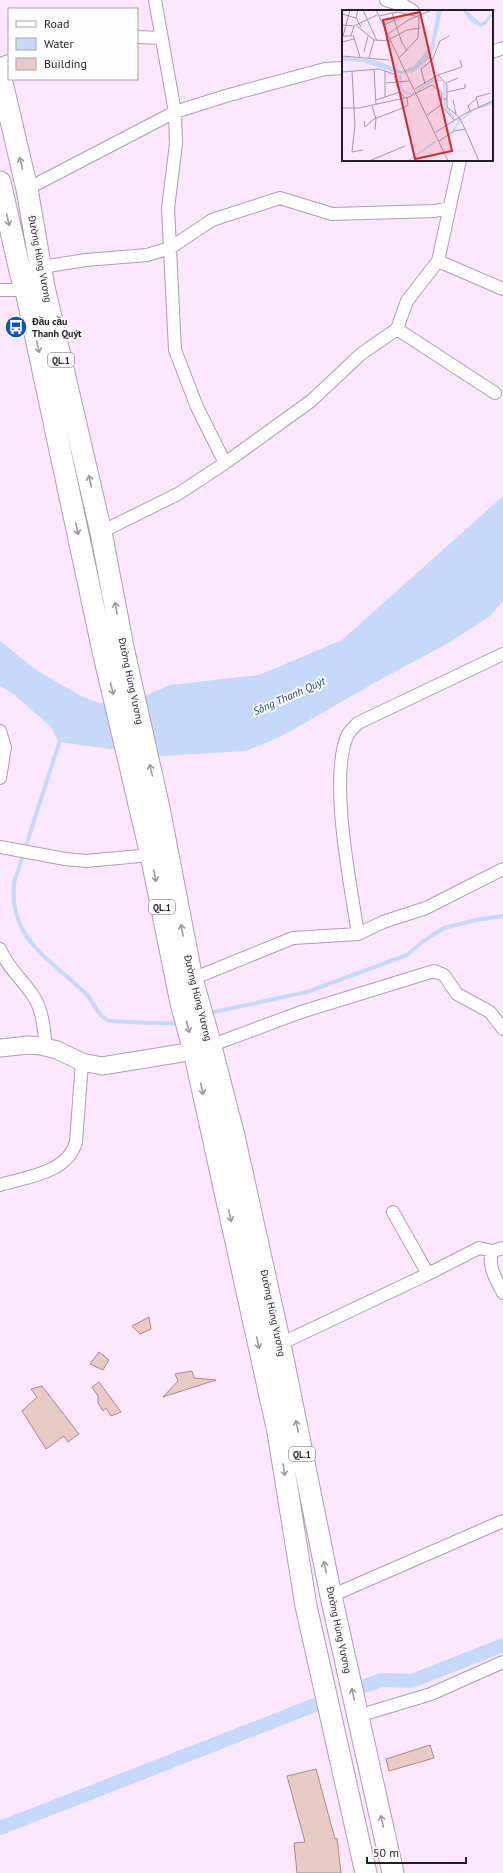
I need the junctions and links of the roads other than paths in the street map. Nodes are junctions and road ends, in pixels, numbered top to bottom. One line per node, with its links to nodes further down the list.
1 (155, 0): 5 (street)
2 (386, 0): 3 (street)
3 (408, 6)
4 (138, 37): 5 (street)
5 (162, 38): 10 (street)
6 (503, 48): 7 (street)
7 (493, 52)
8 (342, 68): 10 (street)
9 (0, 74): 13 (highway, Đường Hùng Vương / QL.1, one-way to 9)
10 (175, 112): 13 (street); 15 (street)
11 (460, 161): 14 (street)
12 (0, 182): 18 (highway, Đường Hùng Vương / QL.1, one-way to 18)
13 (27, 189): 17 (highway, Đường Hùng Vương / QL.1)
14 (449, 208): 15 (street); 16 (street)
15 (170, 248): 17 (street); 24 (street)
16 (438, 261): 20 (street); 22 (street)
17 (40, 267): 18 (street); 19 (highway, Đường Hùng Vương / QL.1)
18 (20, 271): 19 (highway, Đường Hùng Vương / QL.1)
19 (35, 289): 21 (street); 25 (highway, Đường Hùng Vương / QL.1, one-way to 19); 29 (highway, Đường Hùng Vương / QL.1, one-way to 29)
20 (503, 289)
21 (0, 290)
22 (396, 329): 23 (street); 24 (street)
23 (495, 392)
24 (225, 463): 25 (street)
25 (101, 532): 29 (highway, Đường Hùng Vương / QL.1, one-way to 25)
26 (503, 654): 33 (street)
27 (0, 731): 28 (street)
28 (0, 778)
29 (150, 810): 31 (highway, Đường Hùng Vương / QL.1); 36 (highway, Đường Hùng Vương / QL.1, one-way to 29)
30 (0, 847): 31 (street)
31 (151, 855): 36 (highway, Đường Hùng Vương / QL.1, one-way to 36)
32 (503, 869): 33 (street)
33 (358, 934): 36 (street)
34 (0, 949): 35 (street)
35 (5, 967): 40 (street)
36 (190, 993): 38 (highway, Đường Hùng Vương / QL.1)
37 (503, 1029): 38 (street)
38 (204, 1044): 41 (street); 47 (highway, Đường Hùng Vương / QL.1); 52 (highway, Đường Hùng Vương / QL.1, one-way to 52)
39 (0, 1048): 40 (street)
40 (46, 1048): 41 (street)
41 (82, 1062): 42 (street)
42 (0, 1184)
43 (393, 1212): 45 (street)
44 (498, 1250): 45 (street); 46 (street)
45 (428, 1274): 47 (street)
46 (503, 1293)
47 (280, 1344): 49 (highway, Đường Hùng Vương / QL.1, one-way to 47)
48 (503, 1521): 49 (street)
49 (331, 1596): 51 (highway, Đường Hùng Vương / QL.1, one-way to 49)
50 (503, 1662): 51 (street)
51 (358, 1716): 53 (highway, Đường Hùng Vương / QL.1, one-way to 51)
52 (366, 1873)
53 (393, 1873)

